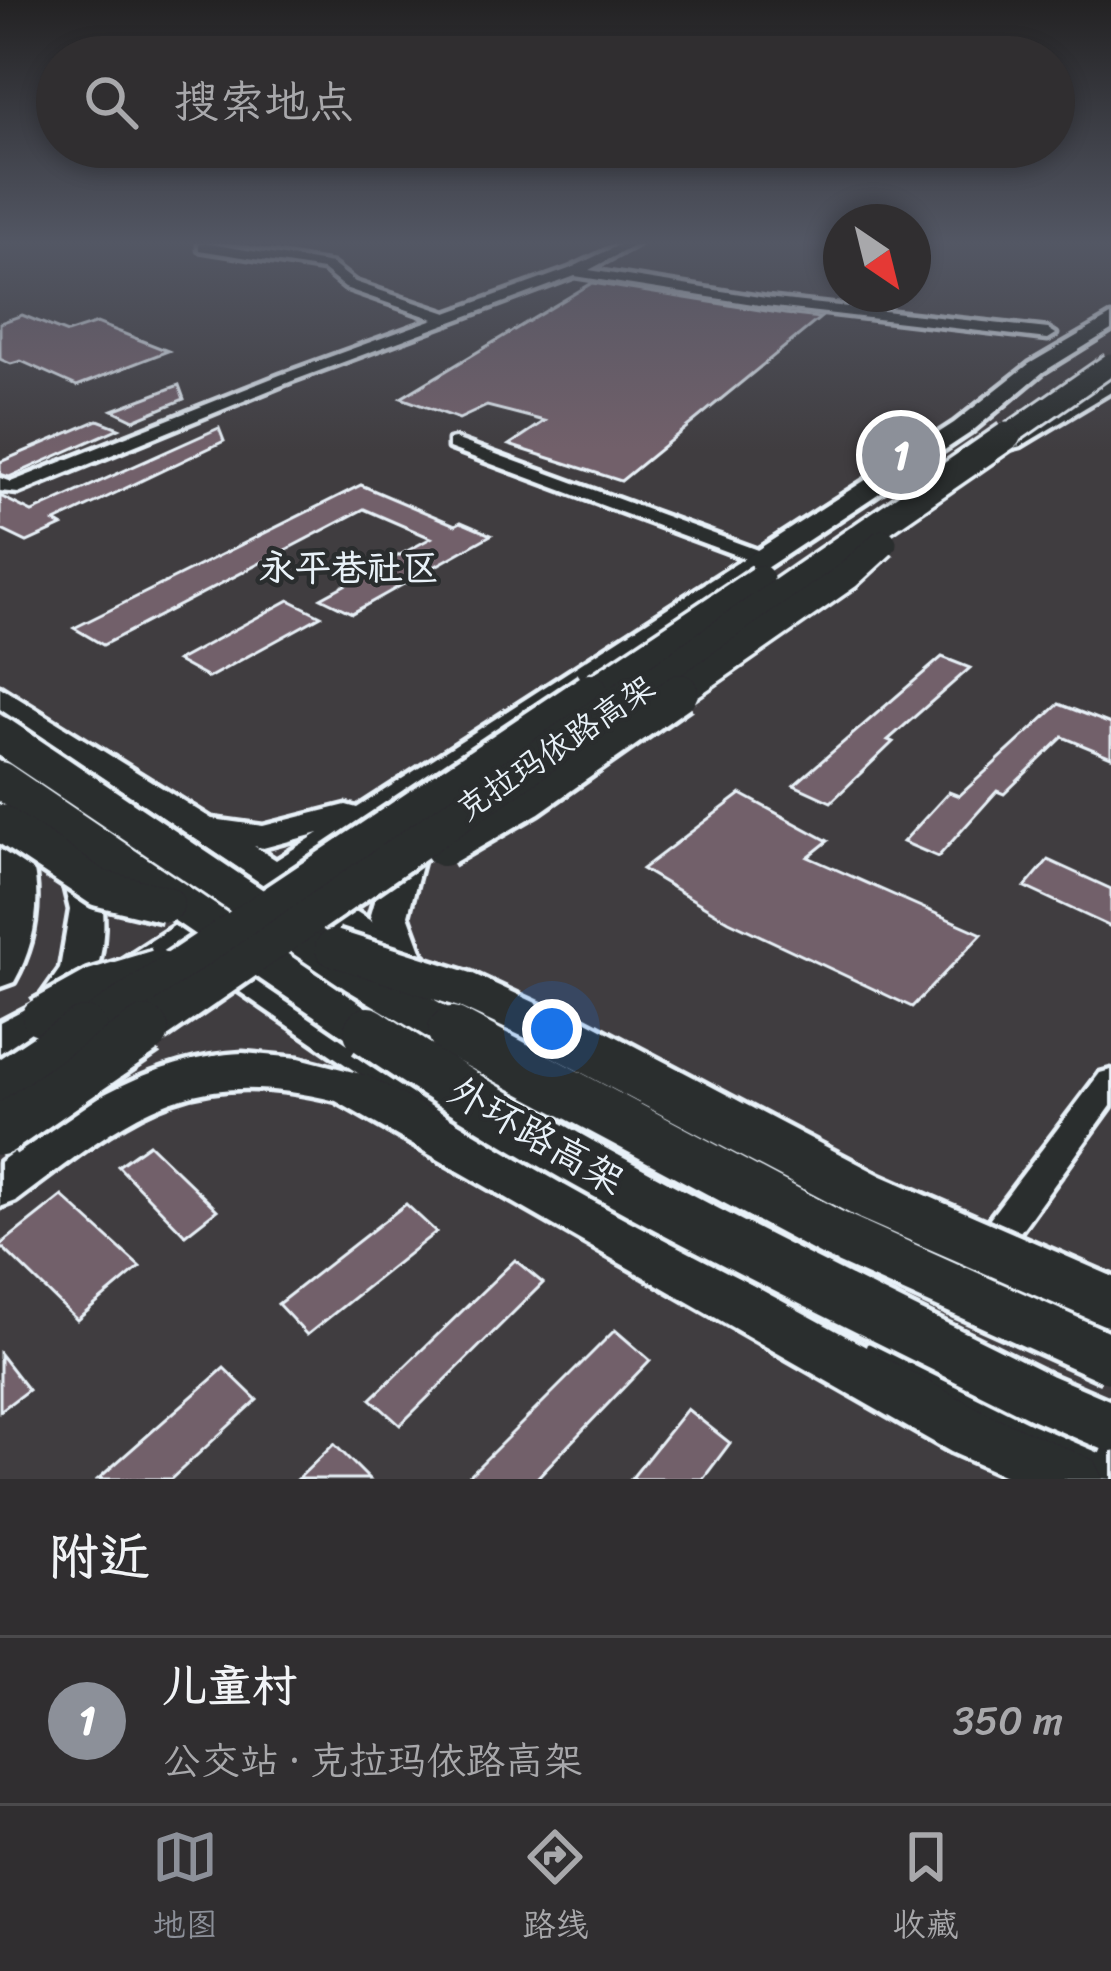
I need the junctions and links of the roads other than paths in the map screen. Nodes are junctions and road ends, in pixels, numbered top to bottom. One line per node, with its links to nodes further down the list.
1 (429, 312): 4 (street)
2 (472, 312): 4 (street)
3 (854, 312): 6 (street)
4 (452, 320): 11 (street)
5 (1106, 329): 7 (main road); 30 (highway, 克拉玛依路高架, bridge)
6 (1048, 334)
7 (1036, 368): 8 (main road); 12 (main road)
8 (1109, 378): 9 (highway, 克拉玛依路高架, bridge); 20 (main road)
9 (1018, 429): 18 (highway, bridge); 31 (highway, 克拉玛依路高架, bridge)
10 (455, 444): 12 (street)
11 (0, 484)
12 (764, 559): 16 (main road)
13 (0, 696): 19 (main road)
14 (0, 735): 36 (highway, 外环路高架, bridge)
15 (0, 780): 37 (highway, 外环路高架, bridge)
16 (386, 802): 19 (main road); 22 (main road)
17 (0, 807): 21 (main road)
18 (0, 823): 27 (highway)
19 (202, 829): 22 (main road)
20 (406, 854): 23 (main road); 25 (highway)
21 (75, 860): 24 (main road); 28 (main road)
22 (272, 875): 23 (main road); 24 (main road)
23 (324, 910): 25 (main road); 26 (main road)
24 (182, 934): 26 (main road); 28 (main road)
25 (405, 961): 33 (main road)
26 (236, 971): 31 (main road); 38 (main road)
27 (0, 972)
28 (8, 1049): 34 (highway, bridge)
29 (1111, 1082): 33 (street)
30 (0, 1087)
31 (0, 1129)
32 (0, 1187): 39 (highway)
33 (968, 1275): 35 (main road)
34 (1111, 1302)
35 (1111, 1332)
36 (1111, 1359)
37 (1111, 1427)
38 (1111, 1461)
39 (1075, 1479)

